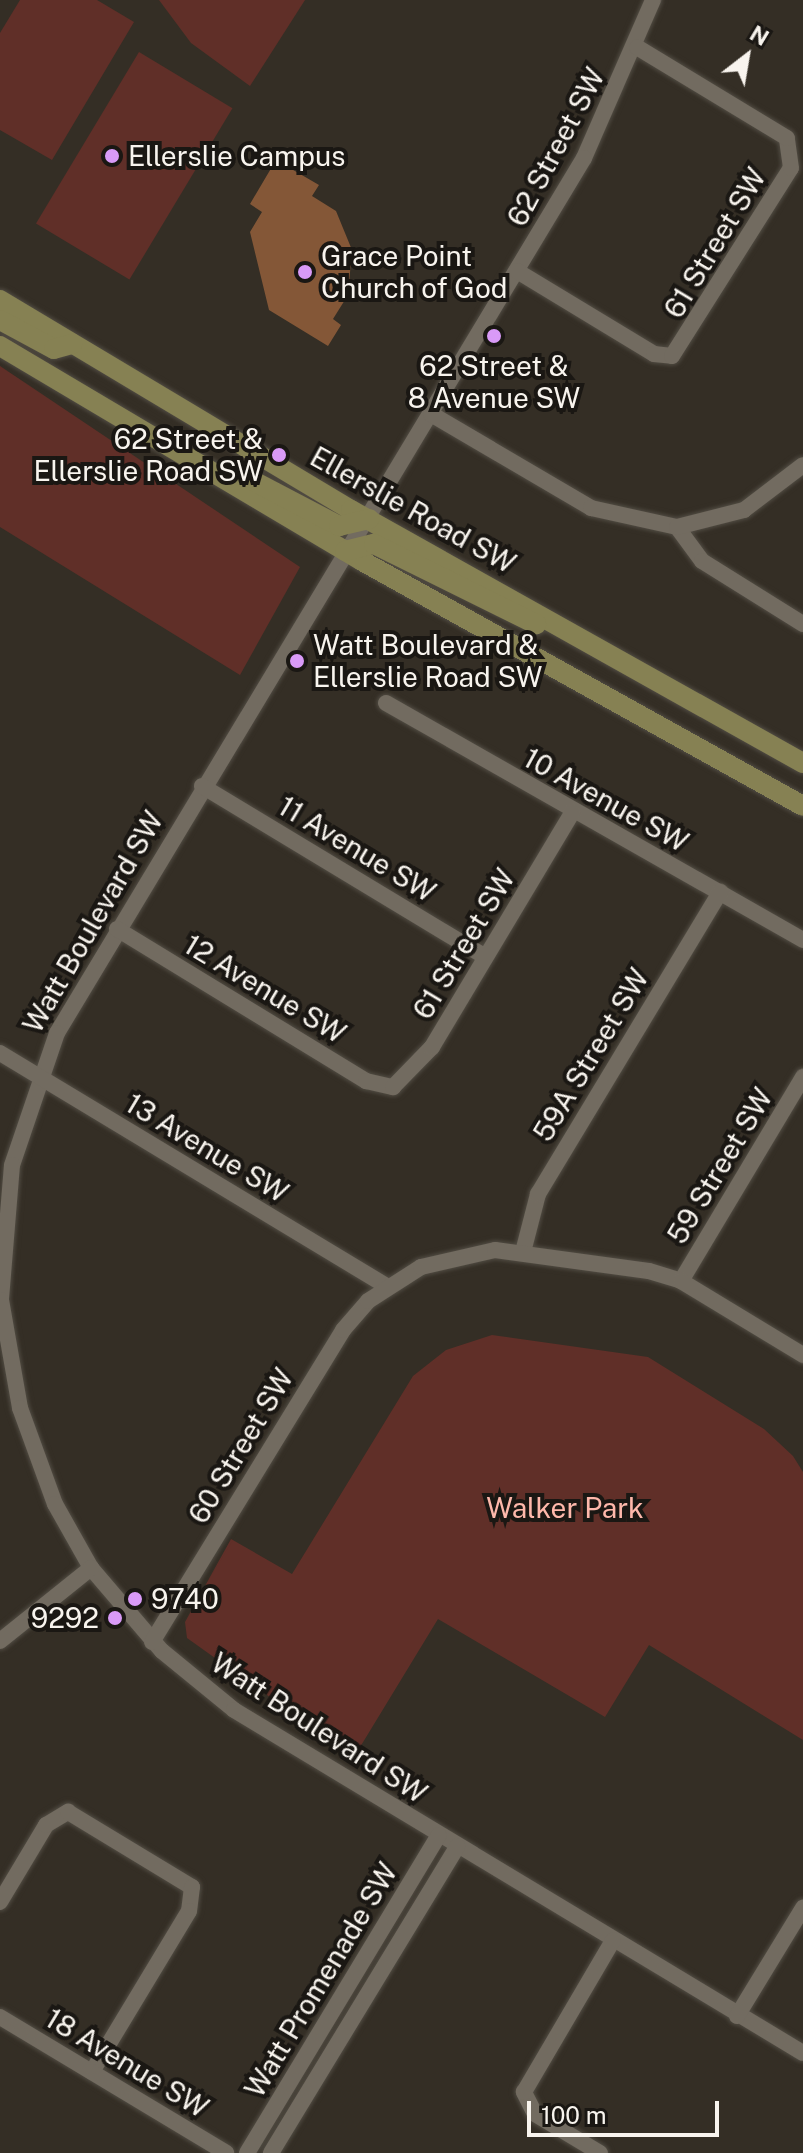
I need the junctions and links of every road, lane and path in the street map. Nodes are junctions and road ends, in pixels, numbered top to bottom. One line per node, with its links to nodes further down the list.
1 (653, 0): 2 (street, 62 Street SW)
2 (637, 47): 3 (street, 62 Street SW); 3 (street, 61 Street SW)
3 (517, 271): 9 (street, 62 Street SW)
4 (0, 300): 6 (main road, Ellerslie Road SW)
5 (0, 320): 6 (main road)
6 (72, 344): 8 (main road); 12 (main road, Ellerslie Road SW)
7 (0, 346): 8 (main road)
8 (53, 376): 10 (main road)
9 (431, 414): 12 (street, 62 Street SW); 13 (street)
10 (167, 445): 12 (main road); 14 (main road)
11 (803, 465): 13 (street)
12 (369, 519): 14 (street, Watt Boulevard SW); 16 (main road, Ellerslie Road SW)
13 (677, 527): 15 (street)
14 (345, 551): 16 (main road); 19 (street, Watt Boulevard SW); 20 (main road)
15 (803, 624)
16 (622, 658): 18 (main road, Ellerslie Road SW)
17 (386, 703): 21 (street, 10 Avenue SW)
18 (803, 763)
19 (202, 786): 23 (street, Watt Boulevard SW); 25 (street, 11 Avenue SW)
20 (803, 806)
21 (572, 813): 22 (street, 10 Avenue SW); 25 (street, 61 Street SW)
22 (720, 892): 24 (street, 10 Avenue SW); 30 (street, 59A Street SW)
23 (117, 929): 27 (street, Watt Boulevard SW); 29 (street, 12 Avenue SW)
24 (803, 940)
25 (485, 957): 29 (street, 61 Street SW)
26 (0, 1053): 27 (street, 13 Avenue SW)
27 (38, 1076): 32 (street, 13 Avenue SW); 33 (street, Watt Boulevard SW)
28 (803, 1077): 31 (street, 59 Street SW)
29 (388, 1088)
30 (523, 1252): 31 (street); 32 (street)
31 (681, 1281): 34 (street)
32 (387, 1286): 37 (street, 60 Street SW)
33 (1, 1300): 35 (street, Watt Boulevard SW)
34 (803, 1355)
35 (91, 1568): 36 (street); 37 (street, Watt Boulevard SW)
36 (0, 1641)
37 (152, 1642): 38 (street, Watt Boulevard SW)
38 (439, 1835): 39 (street, Watt Boulevard SW); 48 (street, Watt Promenade SW)
39 (458, 1846): 42 (street, Watt Boulevard SW); 49 (street, Watt Promenade SW)
40 (0, 1902): 46 (street)
41 (803, 1908): 43 (street)
42 (613, 1940): 43 (street, Watt Boulevard SW); 50 (street)
43 (737, 2016): 45 (street, Watt Boulevard SW)
44 (0, 2017): 46 (street, 18 Avenue SW)
45 (803, 2053)
46 (92, 2072): 47 (street, 18 Avenue SW)
47 (226, 2153)
48 (247, 2153)
49 (271, 2153)
50 (600, 2153)

